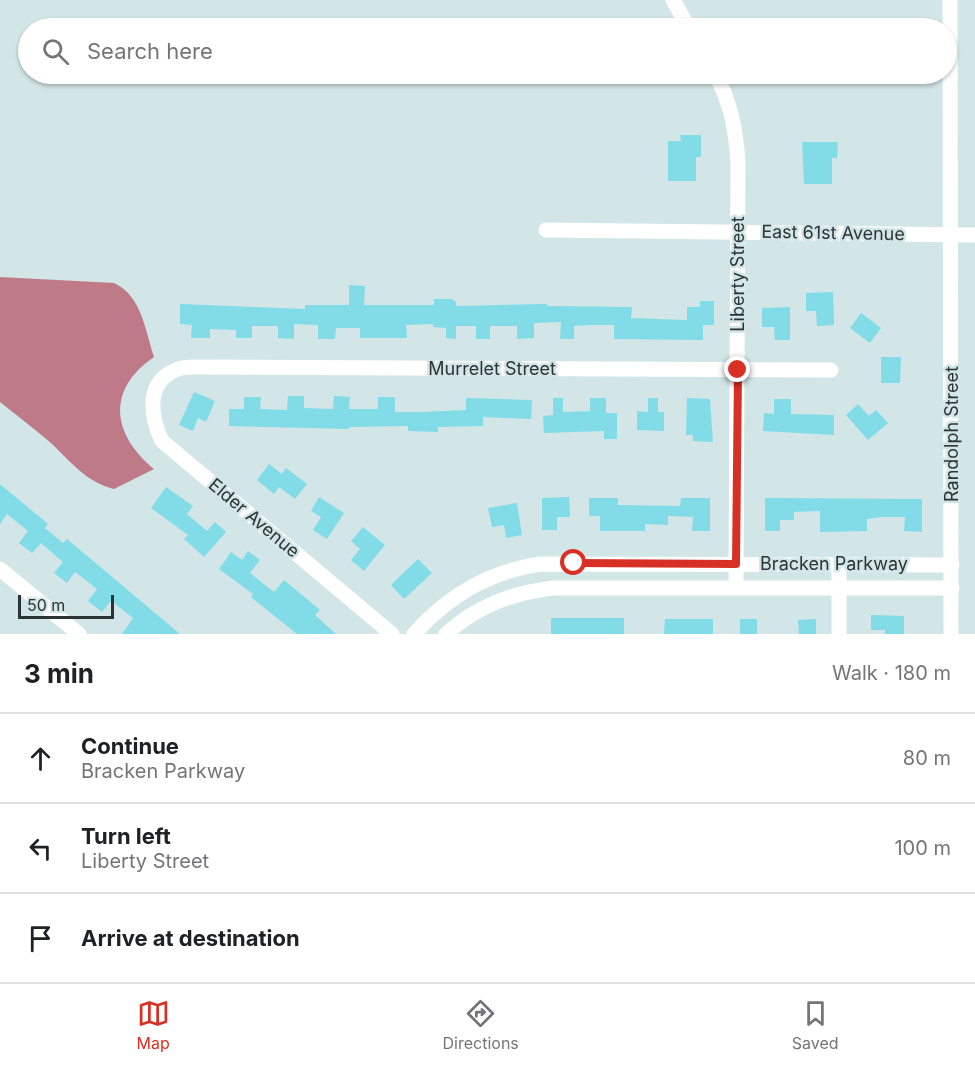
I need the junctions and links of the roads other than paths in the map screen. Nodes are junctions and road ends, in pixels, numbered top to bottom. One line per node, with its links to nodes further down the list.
1 (673, 0): 3 (street)
2 (950, 0): 4 (street, Randolph Street)
3 (683, 18)
4 (950, 18)
5 (719, 84): 8 (street, Liberty Street)
6 (951, 84): 9 (street, Randolph Street)
7 (546, 230): 8 (street, East 61st Avenue)
8 (738, 232): 9 (street, East 61st Avenue); 11 (street, Liberty Street)
9 (952, 235): 10 (street, East 61st Avenue); 16 (street, Randolph Street)
10 (975, 235)
11 (738, 370): 12 (street, Murrelet Street); 13 (street, Murrelet Street); 14 (street, Liberty Street)
12 (831, 370)
13 (158, 383): 22 (street, Elder Avenue)
14 (736, 564): 15 (street, Bracken Parkway); 18 (street, Liberty Street); 23 (street, Bracken Parkway)
15 (839, 564): 16 (street, Bracken Parkway); 19 (street)
16 (952, 565): 20 (street, Randolph Street)
17 (0, 570): 21 (street)
18 (736, 587): 19 (street, Bracken Parkway); 24 (street, Bracken Parkway)
19 (839, 587): 20 (street, Bracken Parkway); 25 (street)
20 (952, 588): 26 (street, Randolph Street)
21 (79, 634)
22 (392, 634)
23 (414, 634)
24 (446, 634)
25 (838, 634)
26 (951, 634)

